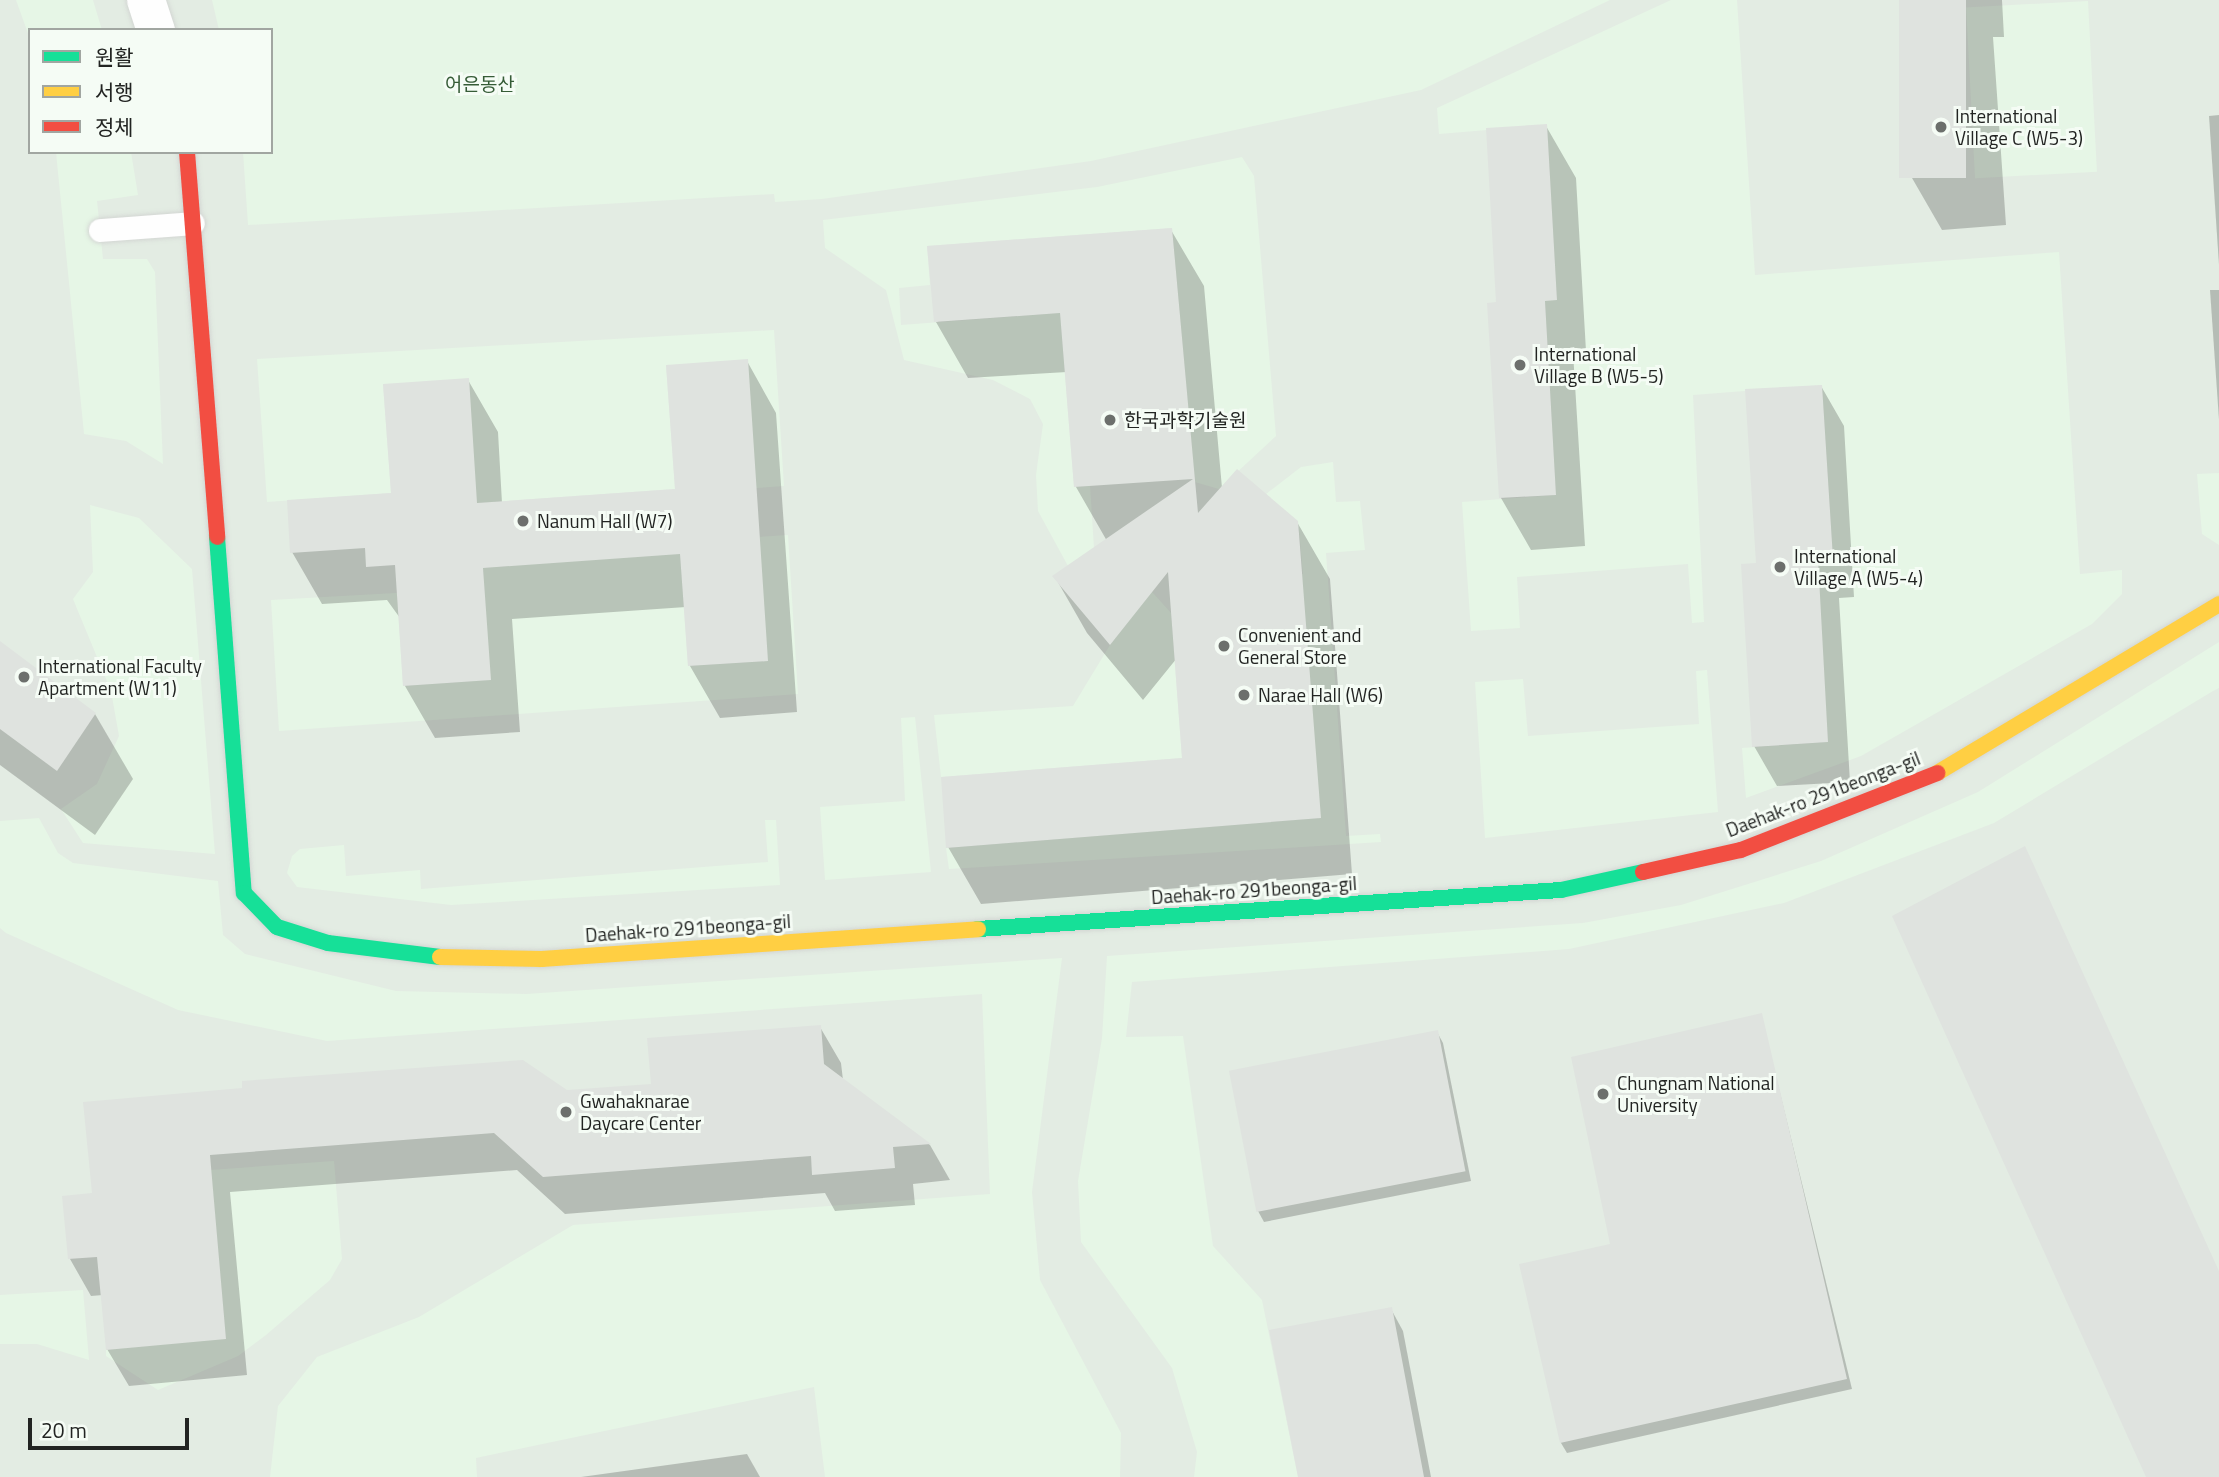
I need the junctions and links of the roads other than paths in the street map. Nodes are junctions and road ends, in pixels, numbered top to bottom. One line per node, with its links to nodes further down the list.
1 (145, 0): 2 (street)
2 (155, 28)
3 (187, 154): 4 (street)
4 (194, 223): 5 (lane); 6 (street, Daehak-ro 291beonga-gil)
5 (100, 230)
6 (2219, 604)

